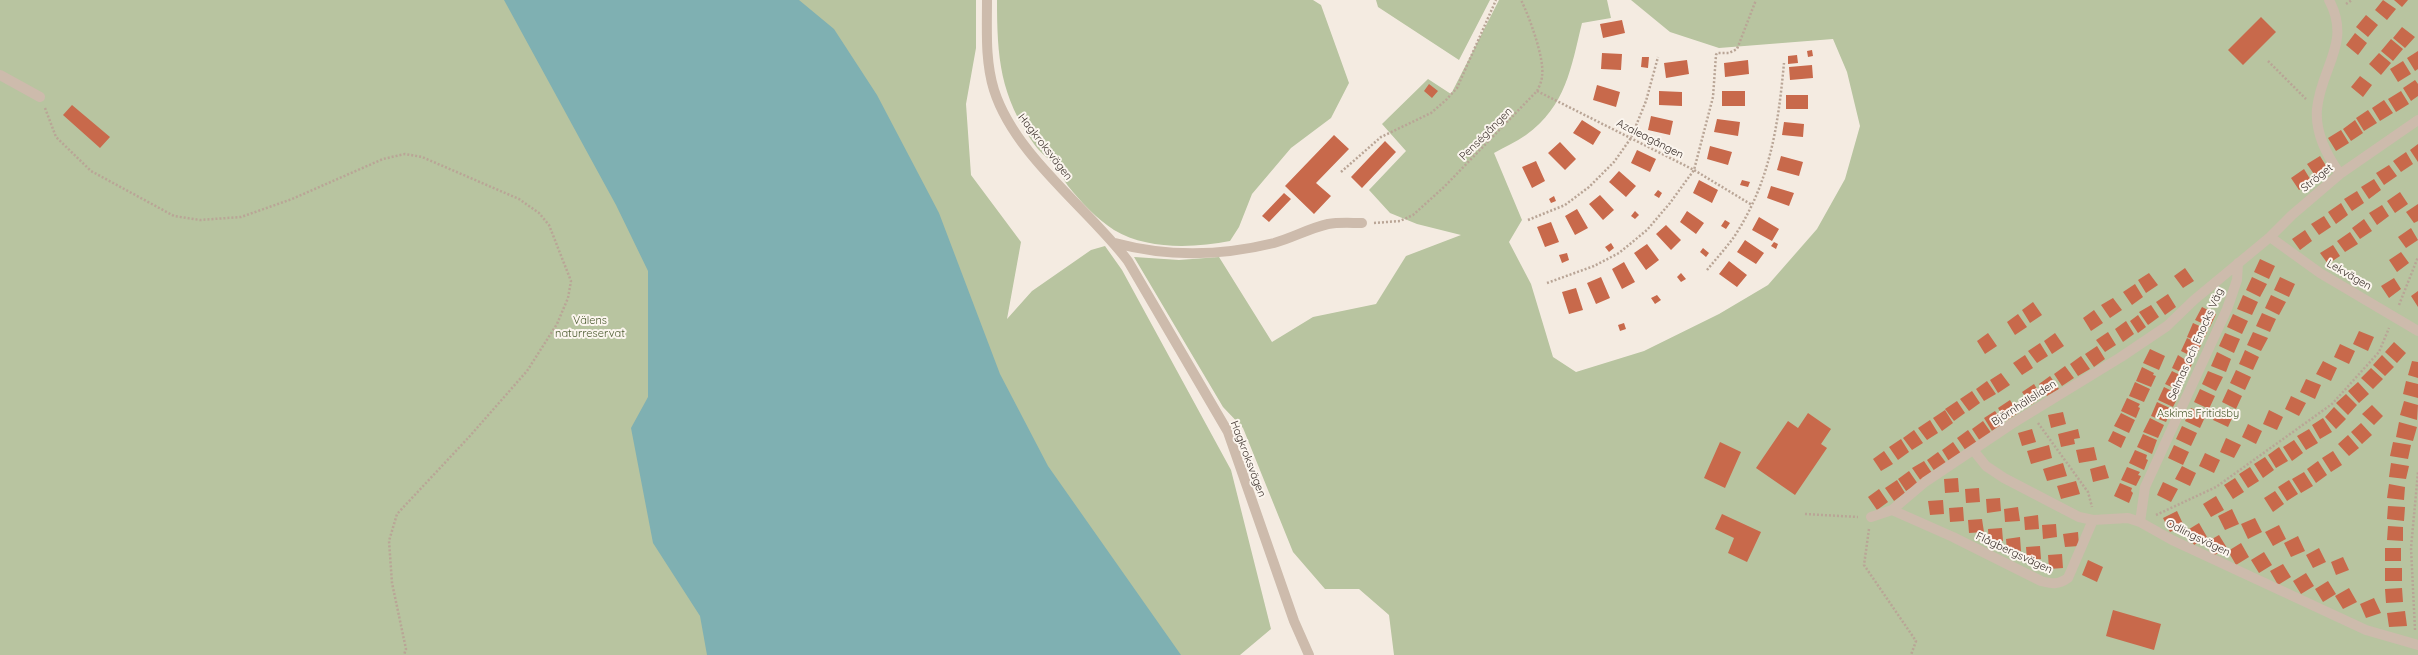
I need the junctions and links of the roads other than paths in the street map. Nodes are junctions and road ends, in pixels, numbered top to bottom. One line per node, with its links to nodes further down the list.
1 (987, 0): 9 (street, Hagkroksvägen)
2 (2329, 0): 6 (street)
3 (0, 75): 4 (street)
4 (40, 96)
5 (2418, 120): 6 (street, Ströget)
6 (2340, 174): 8 (street, Ströget)
7 (1362, 223): 9 (street, Hagkroksvägen)
8 (2270, 237): 10 (street, Ströget); 11 (street, Lekvägen)
9 (1115, 243): 18 (street, Hagkroksvägen)
10 (2238, 263): 12 (street, Björnhällsliden); 16 (street, Selmas och Enocks Väg)
11 (2418, 331)
12 (1974, 452): 13 (street, Björnhällsliden); 15 (street, Odlingsvägen)
13 (1892, 510): 14 (street, Björnhällsliden); 15 (street, Flågbergsvägen)
14 (1871, 517)
15 (2093, 520): 16 (street, Odlingsvägen)
16 (2140, 522): 17 (street, Odlingsvägen)
17 (2417, 645)
18 (1309, 655)

